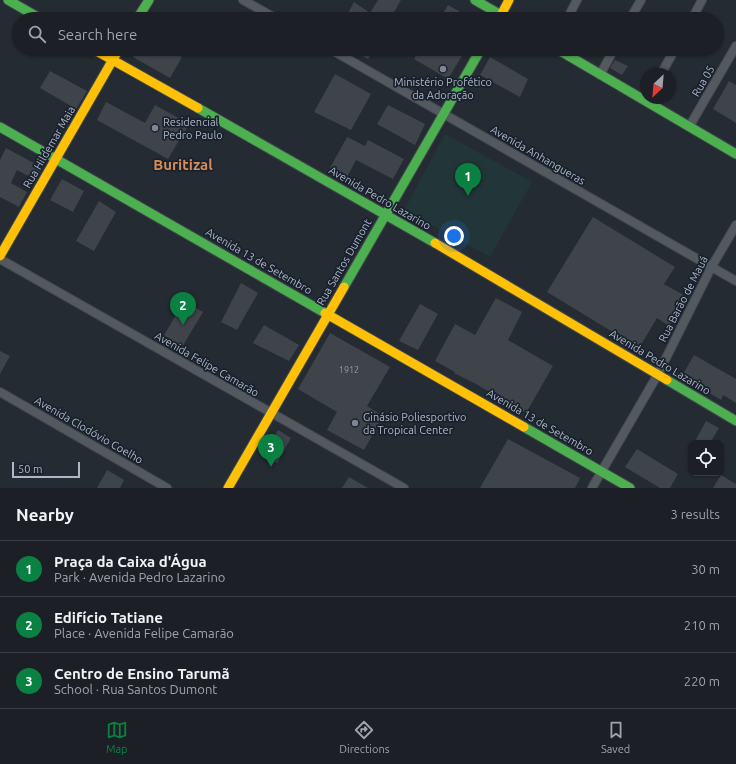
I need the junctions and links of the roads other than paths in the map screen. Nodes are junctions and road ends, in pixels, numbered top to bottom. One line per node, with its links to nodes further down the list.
1 (8, 0): 9 (main road)
2 (149, 0): 10 (main road)
3 (243, 0): 11 (street)
4 (475, 0): 12 (main road)
5 (509, 0): 13 (main road)
6 (578, 0): 14 (street)
7 (641, 0): 15 (street)
8 (702, 0): 16 (street)
9 (29, 12)
10 (141, 12)
11 (264, 12)
12 (494, 12)
13 (505, 12)
14 (571, 12)
15 (634, 12)
16 (696, 12)
17 (736, 46): 32 (street, Rua 05)
18 (105, 56): 25 (main road, Avenida Pedro Lazarino)
19 (115, 56): 25 (main road, Rua Hildemar Maia)
20 (342, 56): 30 (street, Avenida Anhangueras)
21 (477, 56): 30 (main road, Rua Santos Dumont)
22 (569, 56): 27 (main road)
23 (610, 56): 27 (street)
24 (671, 56): 26 (street)
25 (112, 60): 34 (main road, Rua Hildemar Maia); 35 (main road, Avenida Pedro Lazarino)
26 (664, 68)
27 (600, 74): 28 (main road)
28 (640, 97)
29 (652, 104): 32 (main road)
30 (444, 114): 35 (main road, Rua Santos Dumont); 38 (street, Avenida Anhangueras)
31 (0, 127): 34 (main road, Avenida 13 de Setembro)
32 (689, 127): 33 (main road)
33 (736, 154)
34 (57, 159): 37 (main road, Rua Hildemar Maia); 40 (main road, Avenida 13 de Setembro)
35 (385, 214): 40 (main road, Rua Santos Dumont); 41 (main road, Avenida Pedro Lazarino)
36 (736, 225): 38 (street, Rua Barão de Mauá)
37 (0, 258): 43 (street, Avenida Felipe Camarão)
38 (712, 266): 39 (street, Avenida Anhangueras); 41 (street, Rua Barão de Mauá)
39 (736, 281)
40 (328, 315): 43 (main road, Rua Santos Dumont); 45 (main road, Avenida 13 de Setembro)
41 (658, 374): 44 (main road, Avenida Pedro Lazarino); 45 (street, Rua Barão de Mauá)
42 (0, 392): 46 (street, Avenida Clodóvio Coelho)
43 (271, 413): 47 (main road, Rua Santos Dumont); 48 (street, Avenida Felipe Camarão)
44 (736, 420)
45 (602, 471): 49 (street, Rua Barão de Mauá); 50 (main road, Avenida 13 de Setembro)
46 (167, 488)
47 (228, 488)
48 (404, 488)
49 (592, 488)
50 (630, 488)

